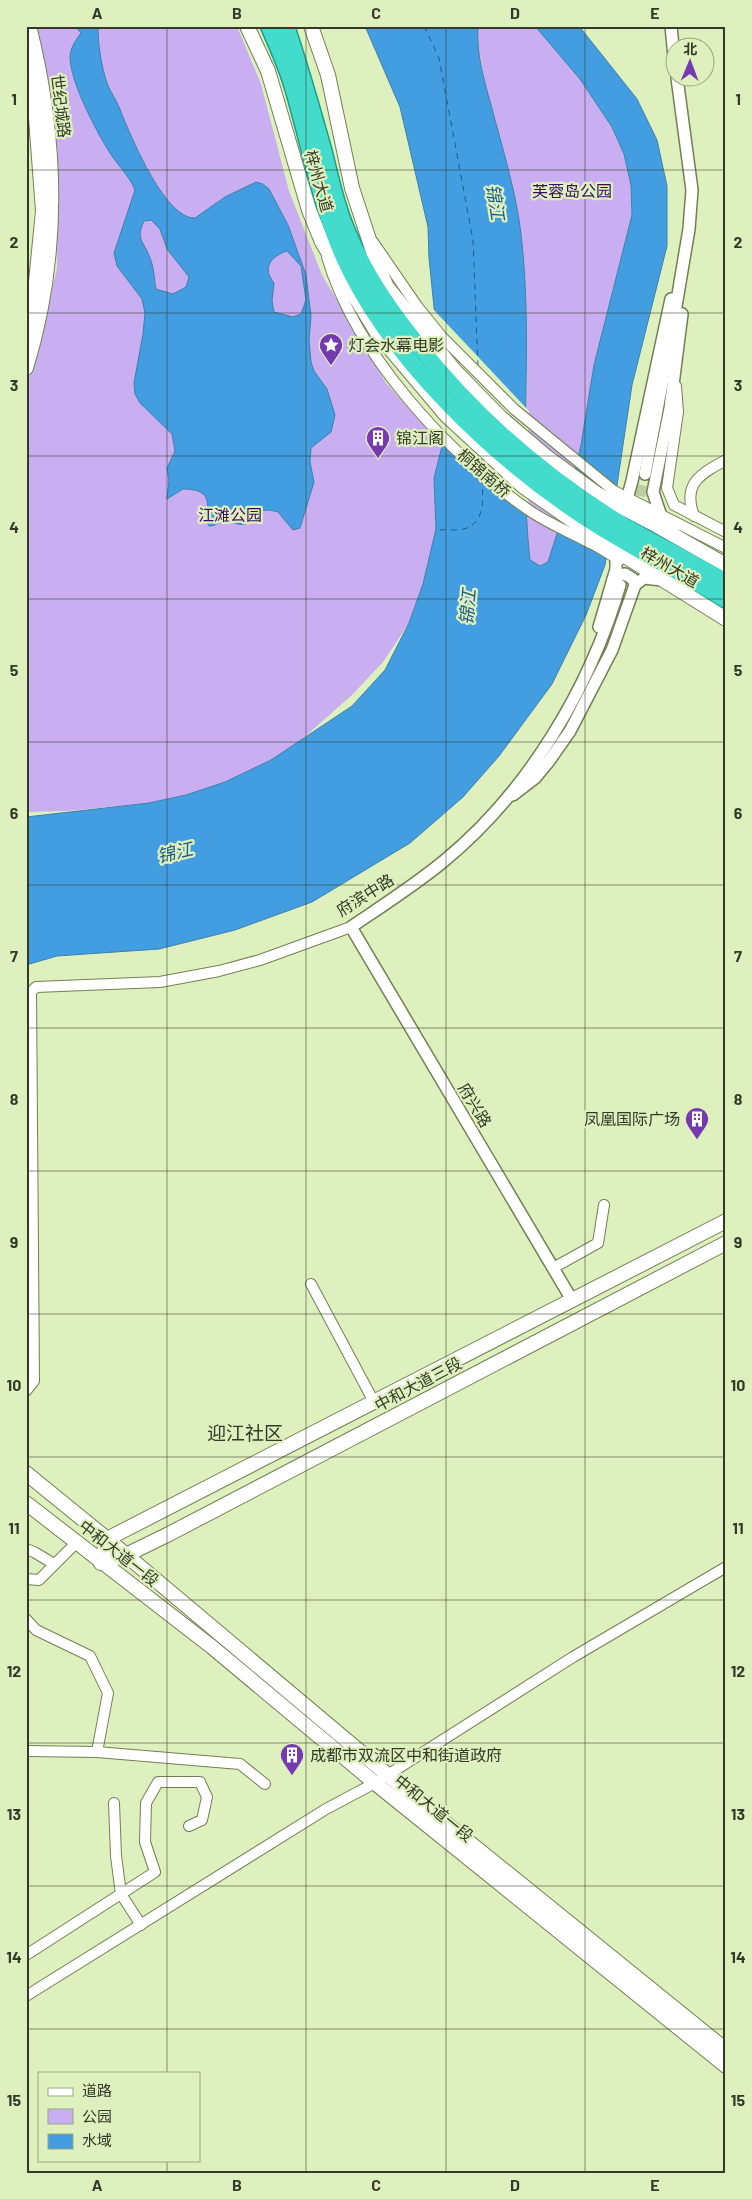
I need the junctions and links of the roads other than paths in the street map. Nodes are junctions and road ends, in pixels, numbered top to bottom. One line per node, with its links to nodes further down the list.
1 (29, 26): 13 (main road, 世纪城路)
2 (247, 26): 11 (main road)
3 (269, 26): 11 (highway, 梓州大道)
4 (286, 26): 9 (highway, 梓州大道)
5 (312, 26): 8 (main road)
6 (26, 63): 12 (main road, 世纪城路)
7 (678, 88): 10 (street)
8 (352, 188): 9 (main road); 11 (main road)
9 (363, 267): 11 (highway, 梓州大道)
10 (680, 282): 14 (street); 16 (street)
11 (392, 323): 19 (highway); 19 (main road, 桐锦南桥); 19 (street)
12 (26, 327)
13 (26, 368)
14 (676, 368): 16 (street); 18 (street)
15 (726, 460): 18 (street)
16 (645, 475): 17 (street); 19 (street, 府滨中路)
17 (661, 516): 19 (street); 21 (street); 22 (street)
18 (694, 516): 20 (street)
19 (616, 531): 21 (main road); 24 (main road); 25 (street, 府滨中路); 26 (highway, 梓州大道); 28 (highway, 梓州大道)
20 (726, 532)
21 (677, 537): 23 (main road)
22 (726, 548)
23 (726, 565)
24 (658, 579): 27 (street); 29 (main road)
25 (617, 582): 27 (street); 30 (street, 府滨中路)
26 (726, 582)
27 (634, 584): 30 (street)
28 (726, 600)
29 (726, 618)
30 (500, 805): 31 (street, 府滨中路)
31 (351, 927): 32 (street, 府滨中路); 36 (street, 府兴路)
32 (29, 1051): 39 (street, 府滨中路)
33 (604, 1205): 36 (street)
34 (726, 1221): 38 (main road)
35 (726, 1243): 46 (main road, 中和大道三段)
36 (553, 1268): 38 (street, 府兴路)
37 (311, 1284): 40 (street)
38 (572, 1300): 40 (main road)
39 (26, 1391)
40 (374, 1402): 43 (main road)
41 (26, 1473): 43 (main road, 中和大道一段)
42 (26, 1503): 44 (main road, 中和大道一段)
43 (107, 1539): 46 (main road, 中和大道一段); 47 (main road)
44 (76, 1543): 47 (main road, 中和大道一段); 48 (street)
45 (26, 1549): 48 (street)
46 (126, 1555): 47 (main road, 中和大道三段); 54 (main road, 中和大道一段)
47 (102, 1563): 55 (main road, 中和大道一段)
48 (54, 1564): 50 (street)
49 (726, 1567): 54 (street)
50 (26, 1580)
51 (26, 1618): 53 (street)
52 (26, 1751): 53 (street)
53 (97, 1752): 56 (street)
54 (388, 1774): 55 (street); 63 (main road, 中和大道一段)
55 (375, 1783): 60 (street); 64 (main road, 中和大道一段)
56 (265, 1784)
57 (114, 1803): 59 (street)
58 (188, 1826): 59 (street)
59 (121, 1894): 60 (street); 61 (street)
60 (141, 1925): 62 (street)
61 (26, 1955)
62 (26, 1996)
63 (726, 2050)
64 (726, 2066)

